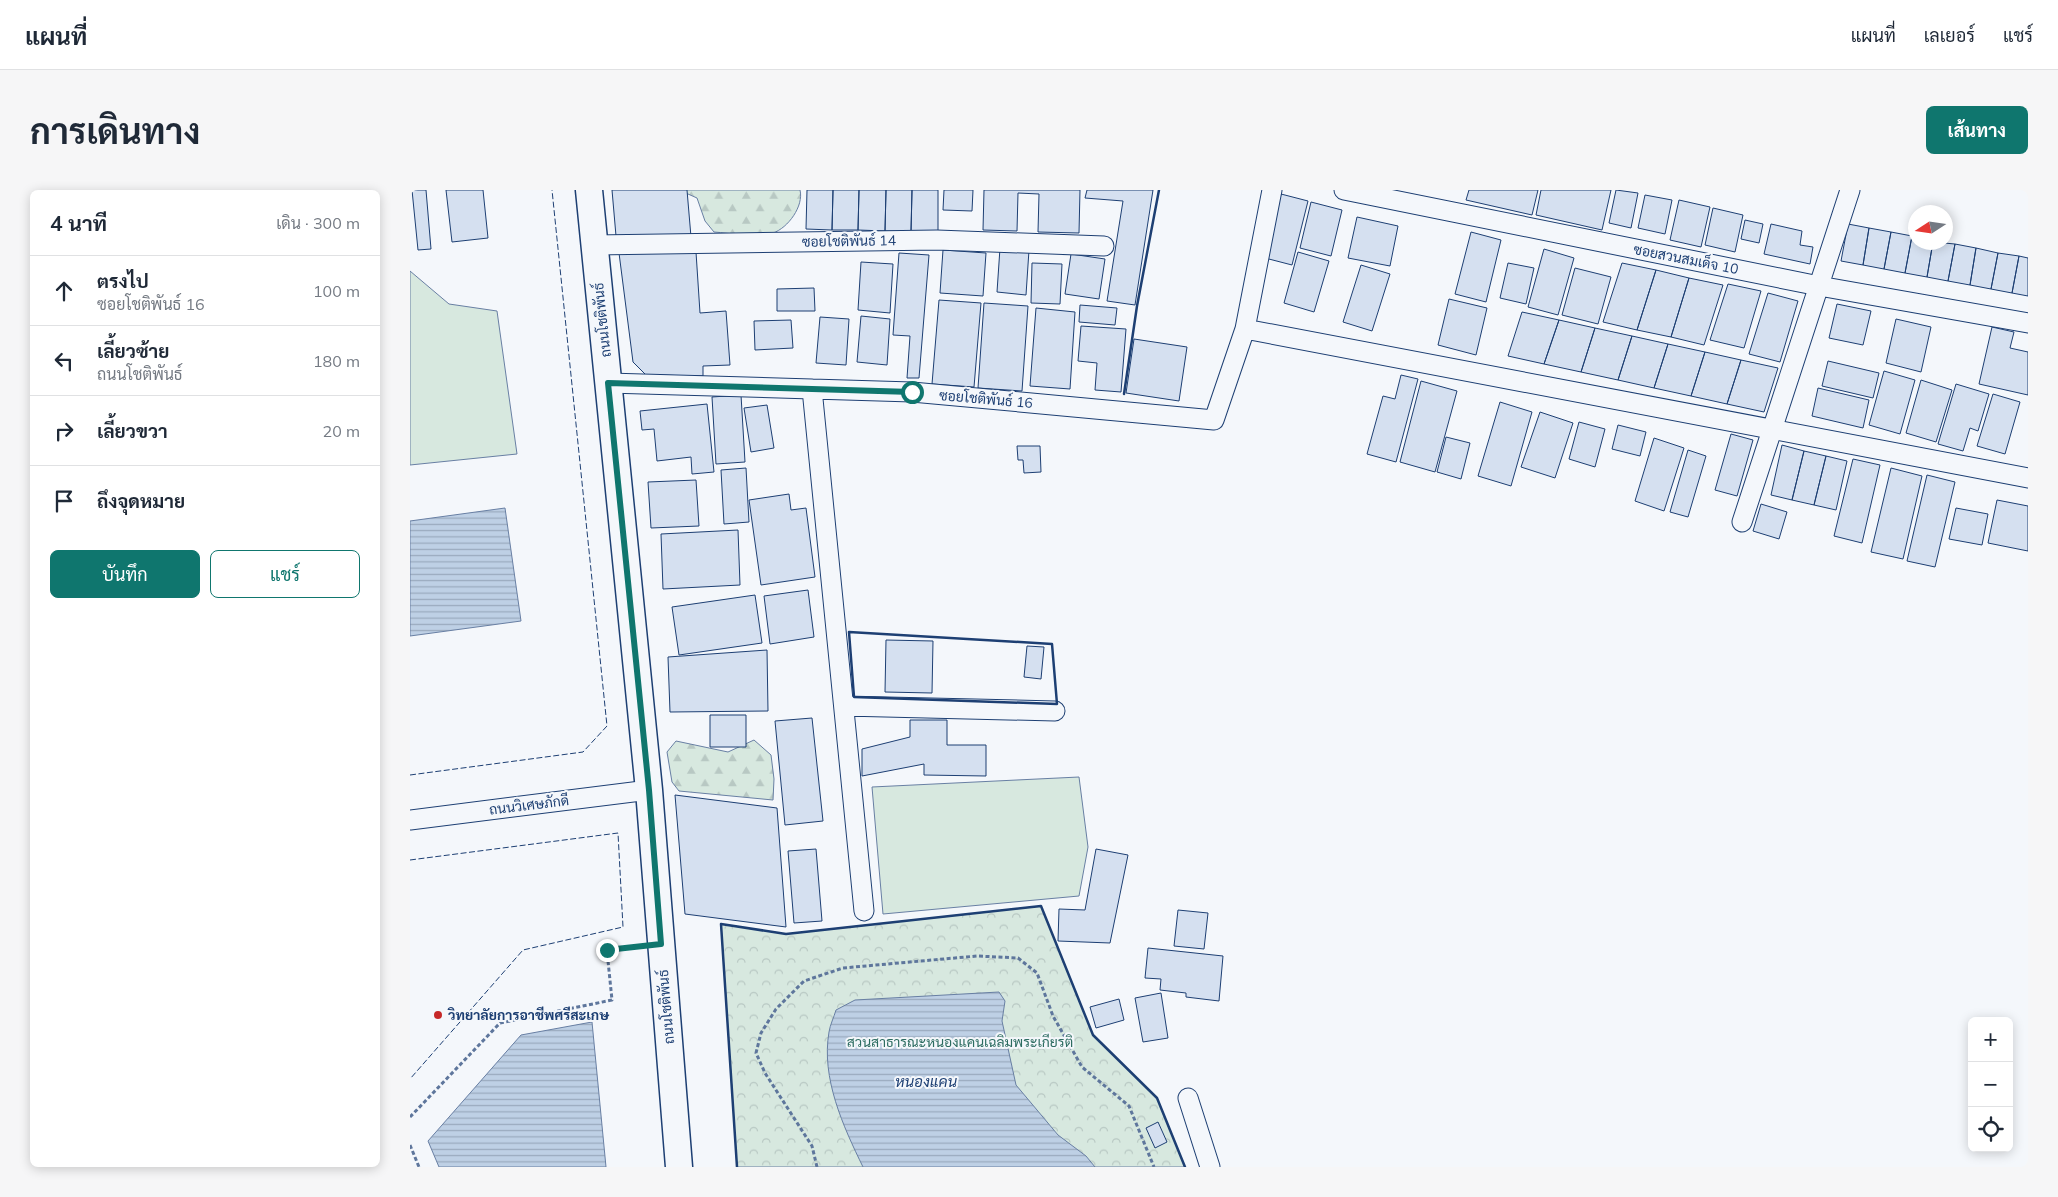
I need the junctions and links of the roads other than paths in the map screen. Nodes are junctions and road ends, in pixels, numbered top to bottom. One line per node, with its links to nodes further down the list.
1 (589, 190): 5 (street, ถนนโชติพันธ์)
2 (1272, 190): 9 (street)
3 (1344, 190): 7 (street, ซอยสวนสมเด็จ 10)
4 (1850, 190): 7 (street)
5 (594, 245): 6 (street, ซอยโชติพันธ์ 14); 10 (street, ถนนโชติพันธ์)
6 (1104, 246)
7 (1819, 286): 8 (street, ซอยสวนสมเด็จ 10); 12 (street)
8 (2028, 323)
9 (1245, 329): 11 (street, ซอยโชติพันธ์ 16); 12 (street)
10 (608, 383): 11 (street, ซอยโชติพันธ์ 16); 17 (street, ถนนโชติพันธ์)
11 (812, 389): 15 (street)
12 (1773, 429): 13 (street); 14 (street)
13 (2028, 478)
14 (1742, 522)
15 (844, 706): 16 (street); 19 (street)
16 (1054, 711)
17 (649, 790): 18 (street, ถนนวิเศษภักดี); 21 (street, ถนนโชติพันธ์)
18 (410, 820)
19 (864, 911)
20 (1188, 1098): 22 (street)
21 (679, 1167)
22 (1210, 1167)

